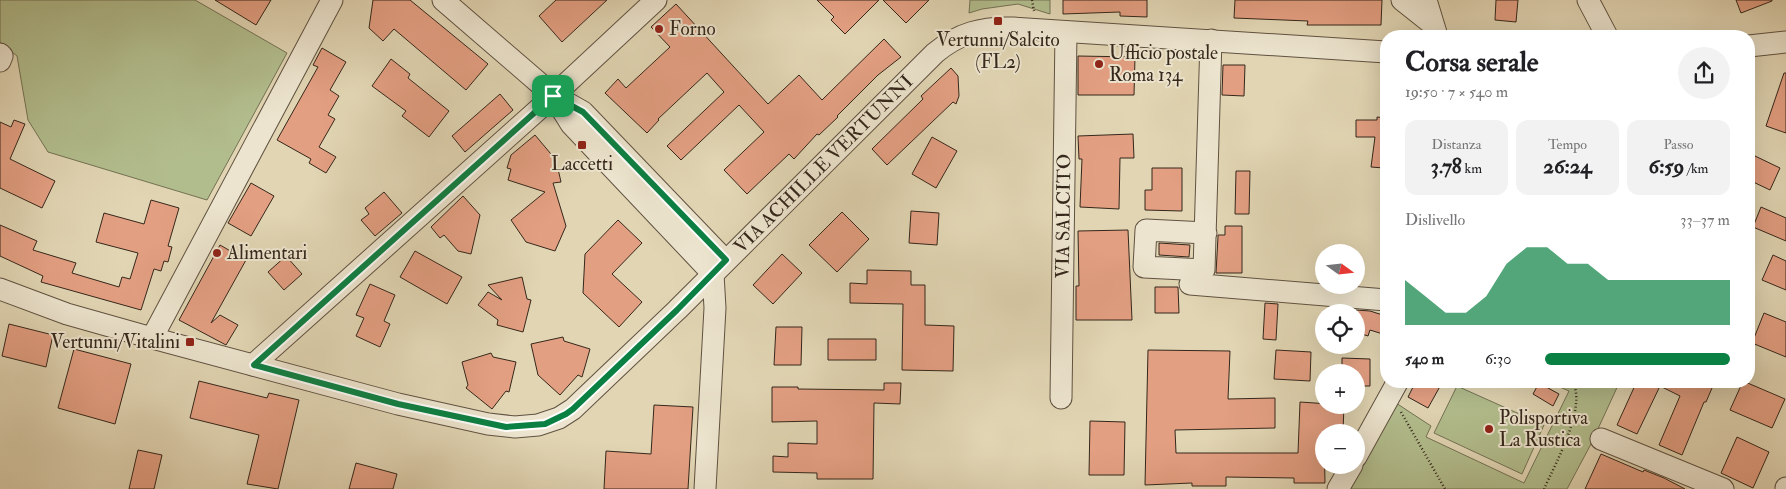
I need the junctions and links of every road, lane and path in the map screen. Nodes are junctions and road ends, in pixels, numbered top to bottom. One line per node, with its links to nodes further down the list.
1 (332, 0): 22 (street)
2 (443, 0): 16 (street)
3 (656, 0): 16 (street)
4 (1402, 0): 7 (street)
5 (1426, 0): 7 (street)
6 (1588, 0): 8 (street)
7 (1434, 30)
8 (1604, 30)
9 (1066, 32): 10 (street, VIA ACHILLE VERTUNNI); 18 (street, VIA ACHILLE VERTUNNI); 26 (street, VIA SALCITO)
10 (1211, 40): 13 (street, VIA ACHILLE VERTUNNI); 17 (street)
11 (1786, 42): 12 (street)
12 (1755, 45)
13 (1380, 52)
14 (0, 54): 15 (street)
15 (0, 61)
16 (553, 96): 18 (street); 23 (street)
17 (1206, 233)
18 (719, 266): 23 (street, VIA ACHILLE VERTUNNI); 30 (street)
19 (1190, 284): 21 (street)
20 (1, 296): 22 (street, VIA ACHILLE VERTUNNI)
21 (1380, 300)
22 (152, 338): 23 (street, VIA ACHILLE VERTUNNI)
23 (254, 365)
24 (1574, 388): 33 (path)
25 (1394, 390): 28 (street); 32 (path)
26 (1061, 398)
27 (1601, 438): 34 (street)
28 (1365, 441)
29 (1347, 474): 31 (street)
30 (705, 489)
31 (1338, 489)
32 (1445, 489)
33 (1544, 489)
34 (1723, 489)

